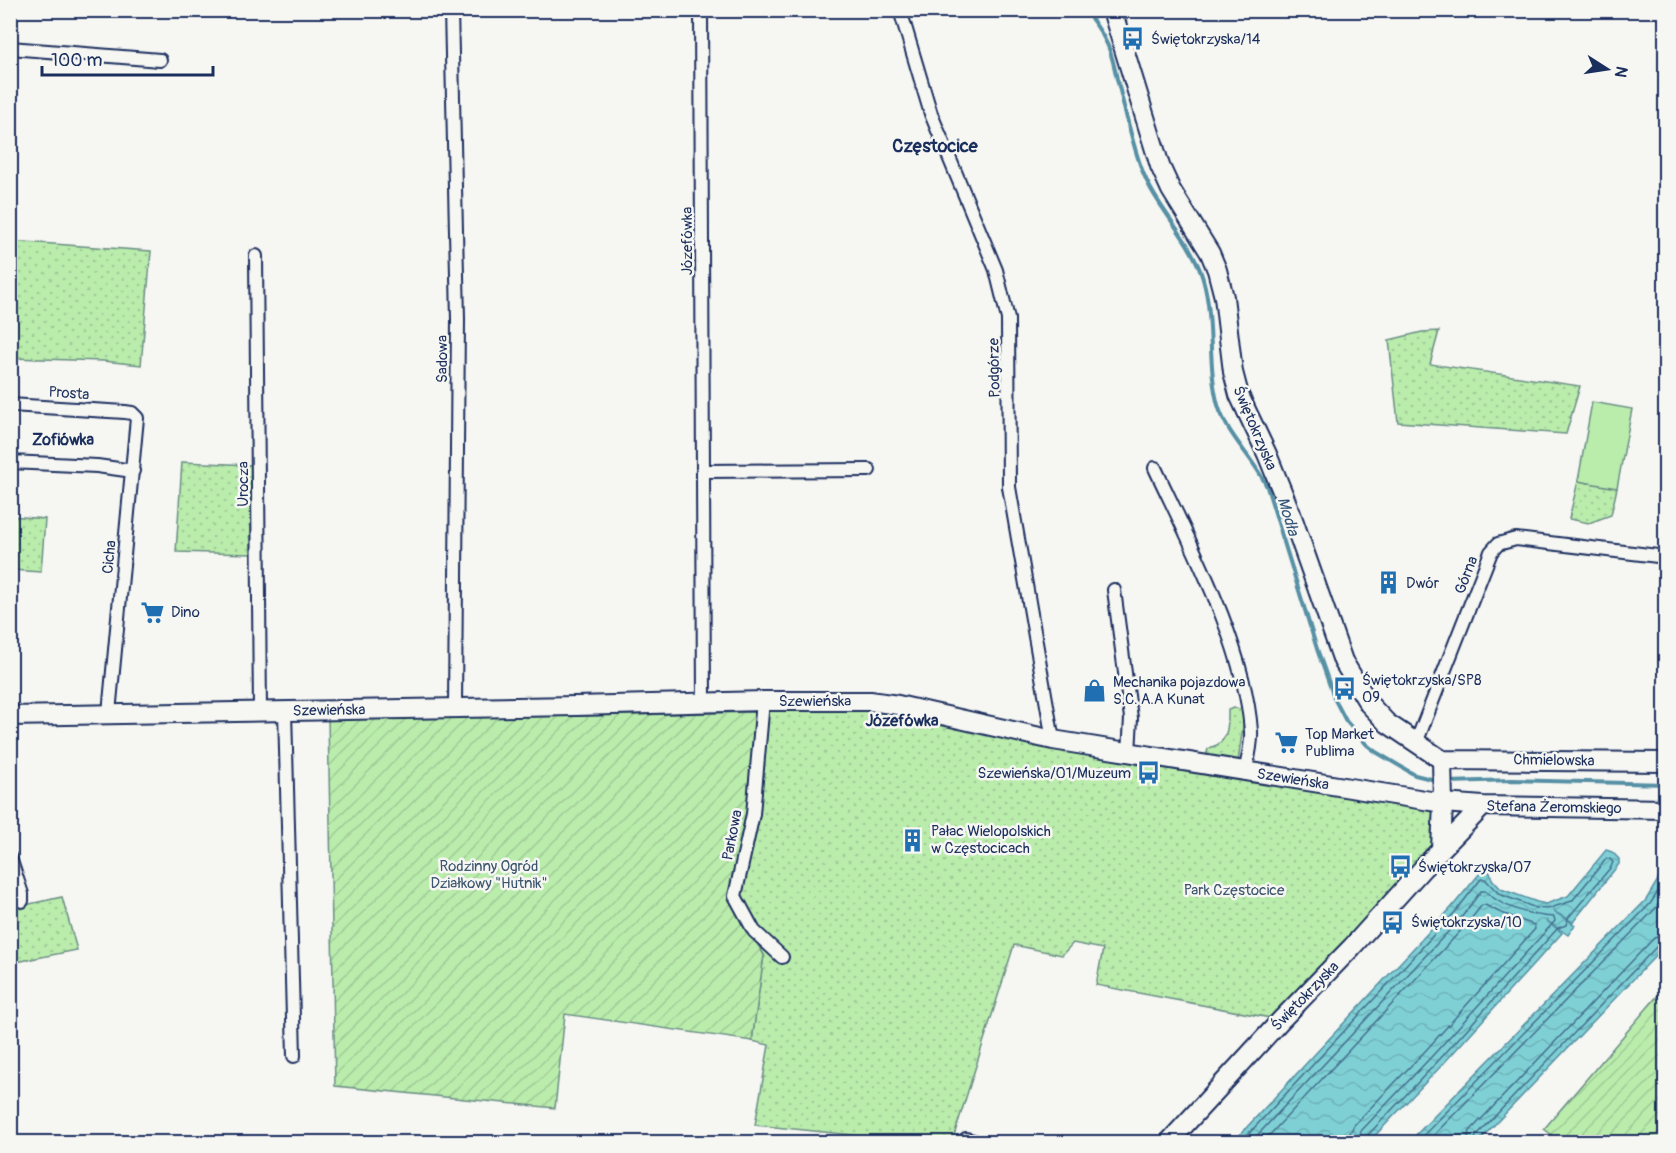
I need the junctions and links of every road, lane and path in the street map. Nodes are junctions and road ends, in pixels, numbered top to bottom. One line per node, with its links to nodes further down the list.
1 (451, 10): 19 (street, Sadowa)
2 (701, 10): 14 (street, Józefówka)
3 (900, 10): 24 (street, Podgórze)
4 (1112, 10): 25 (street, Świętokrzyska)
5 (10, 48): 6 (street)
6 (160, 60)
7 (256, 256): 20 (street, Urocza)
8 (10, 405): 9 (street, Prosta)
9 (125, 412): 13 (street, Cicha)
10 (10, 462): 13 (street)
11 (1155, 468): 28 (street)
12 (868, 470): 14 (street)
13 (133, 471): 22 (street, Cicha)
14 (703, 471): 18 (street, Józefówka)
15 (1665, 557): 25 (street, Górna)
16 (1114, 590): 26 (street)
17 (763, 701): 18 (street, Szewieńska); 24 (street, Szewieńska); 35 (street, Parkowa)
18 (704, 702): 19 (street, Szewieńska)
19 (455, 708): 21 (street, Szewieńska)
20 (260, 711): 21 (street, Szewieńska); 22 (street, Szewieńska)
21 (285, 711): 36 (street, Szewieńska)
22 (109, 713): 23 (street, Szewieńska)
23 (10, 716)
24 (1053, 740): 26 (street, Szewieńska)
25 (1416, 743): 29 (street, Świętokrzyska)
26 (1128, 753): 28 (street, Szewieńska)
27 (1665, 762): 29 (street, Chmielowska)
28 (1245, 772): 29 (street, Szewieńska)
29 (1443, 782): 30 (street, Stefana Żeromskiego); 32 (street)
30 (1483, 806): 31 (street, Stefana Żeromskiego); 32 (street, Świętokrzyska)
31 (1665, 809)
32 (1441, 849): 37 (street, Świętokrzyska)
33 (10, 858): 34 (street)
34 (22, 901)
35 (782, 957)
36 (294, 1056)
37 (1169, 1143)

